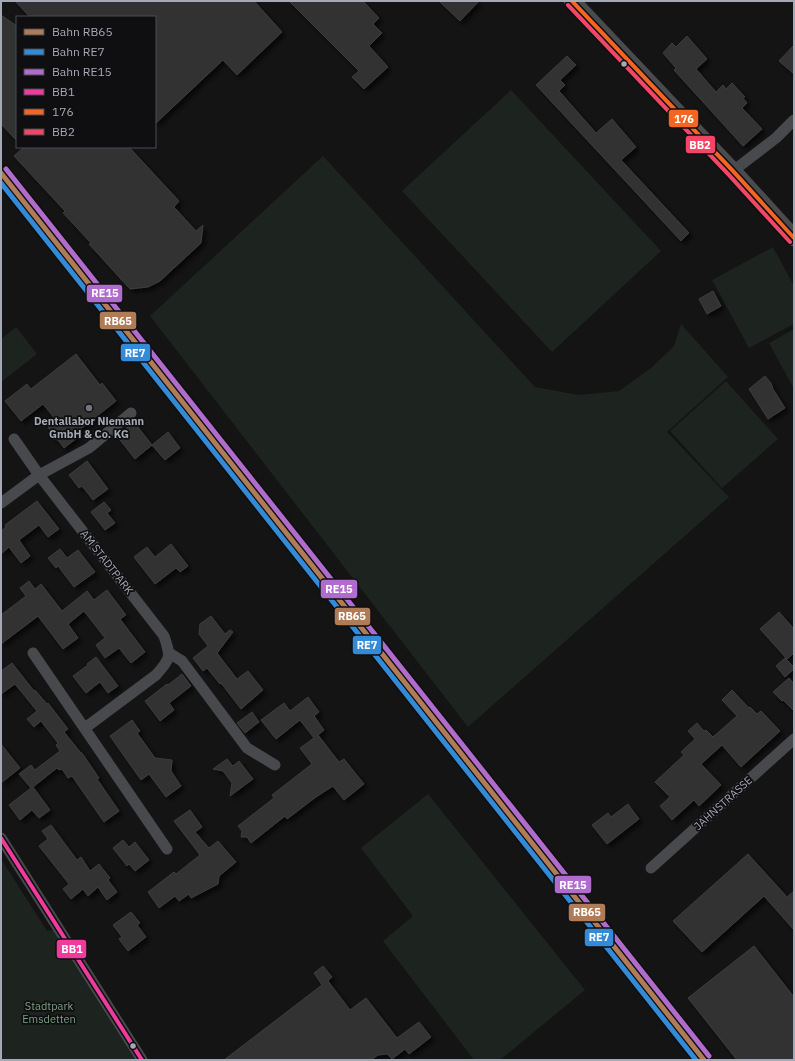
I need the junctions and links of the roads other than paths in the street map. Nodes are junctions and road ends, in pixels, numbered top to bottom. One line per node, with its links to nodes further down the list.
1 (572, 1): 3 (main road)
2 (794, 120): 3 (street)
3 (733, 171): 4 (main road)
4 (794, 238)
5 (131, 413): 7 (street)
6 (14, 439): 7 (street, AM STADTPARK)
7 (39, 475): 8 (street); 10 (street, AM STADTPARK)
8 (1, 503)
9 (33, 653): 11 (street)
10 (170, 653): 11 (street); 13 (street, AM STADTPARK)
11 (85, 728): 15 (street)
12 (794, 739): 16 (street, JAHNSTRASSE)
13 (275, 765)
14 (1, 838): 17 (street)
15 (167, 849)
16 (651, 868)
17 (142, 1060)

